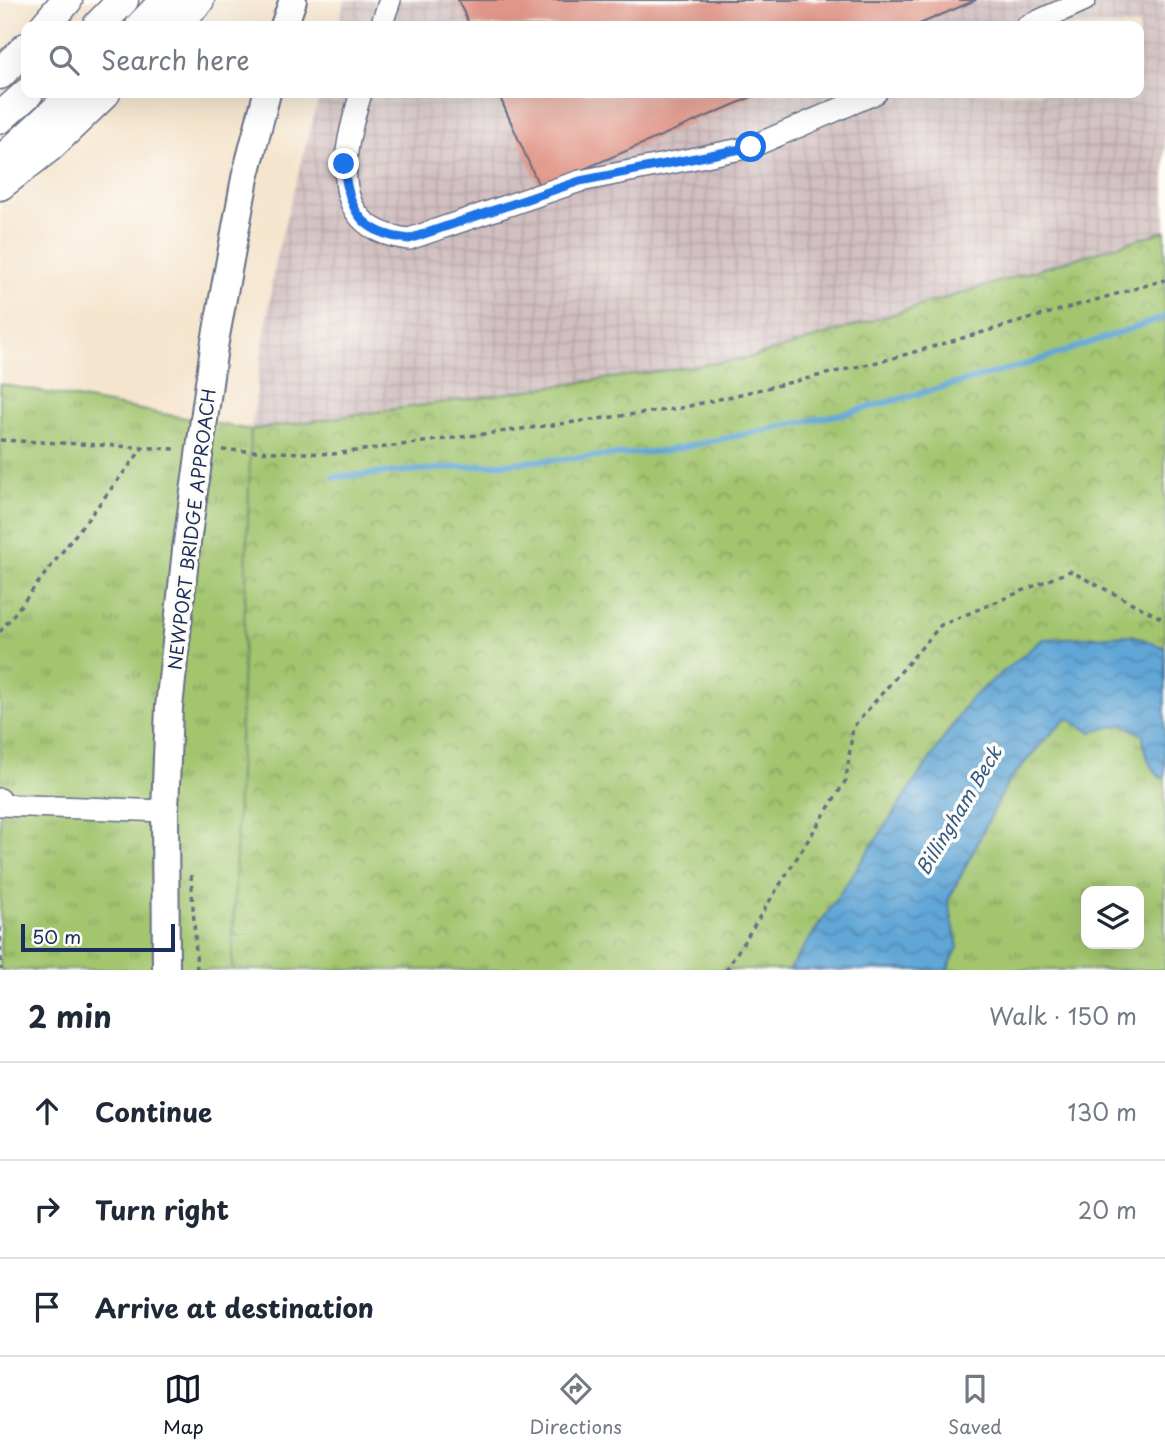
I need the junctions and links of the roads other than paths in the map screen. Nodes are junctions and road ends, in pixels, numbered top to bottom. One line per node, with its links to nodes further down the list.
1 (67, 0): 8 (highway)
2 (123, 0): 9 (highway)
3 (166, 0): 10 (highway)
4 (199, 0): 11 (highway)
5 (293, 0): 12 (main road)
6 (390, 0): 13 (lane)
7 (1085, 0): 14 (lane)
8 (49, 21)
9 (103, 21)
10 (146, 21)
11 (179, 21)
12 (286, 21)
13 (383, 21)
14 (1038, 21)
15 (21, 53): 16 (highway)
16 (0, 74)
17 (22, 98): 23 (highway)
18 (70, 98): 24 (highway)
19 (100, 98): 25 (highway)
20 (266, 98): 27 (main road, NEWPORT BRIDGE APPROACH, bridge)
21 (360, 98): 22 (lane)
22 (864, 98)
23 (0, 118)
24 (0, 162)
25 (0, 185)
26 (0, 799): 27 (lane)
27 (165, 811): 28 (main road, NEWPORT BRIDGE APPROACH)
28 (166, 970)

